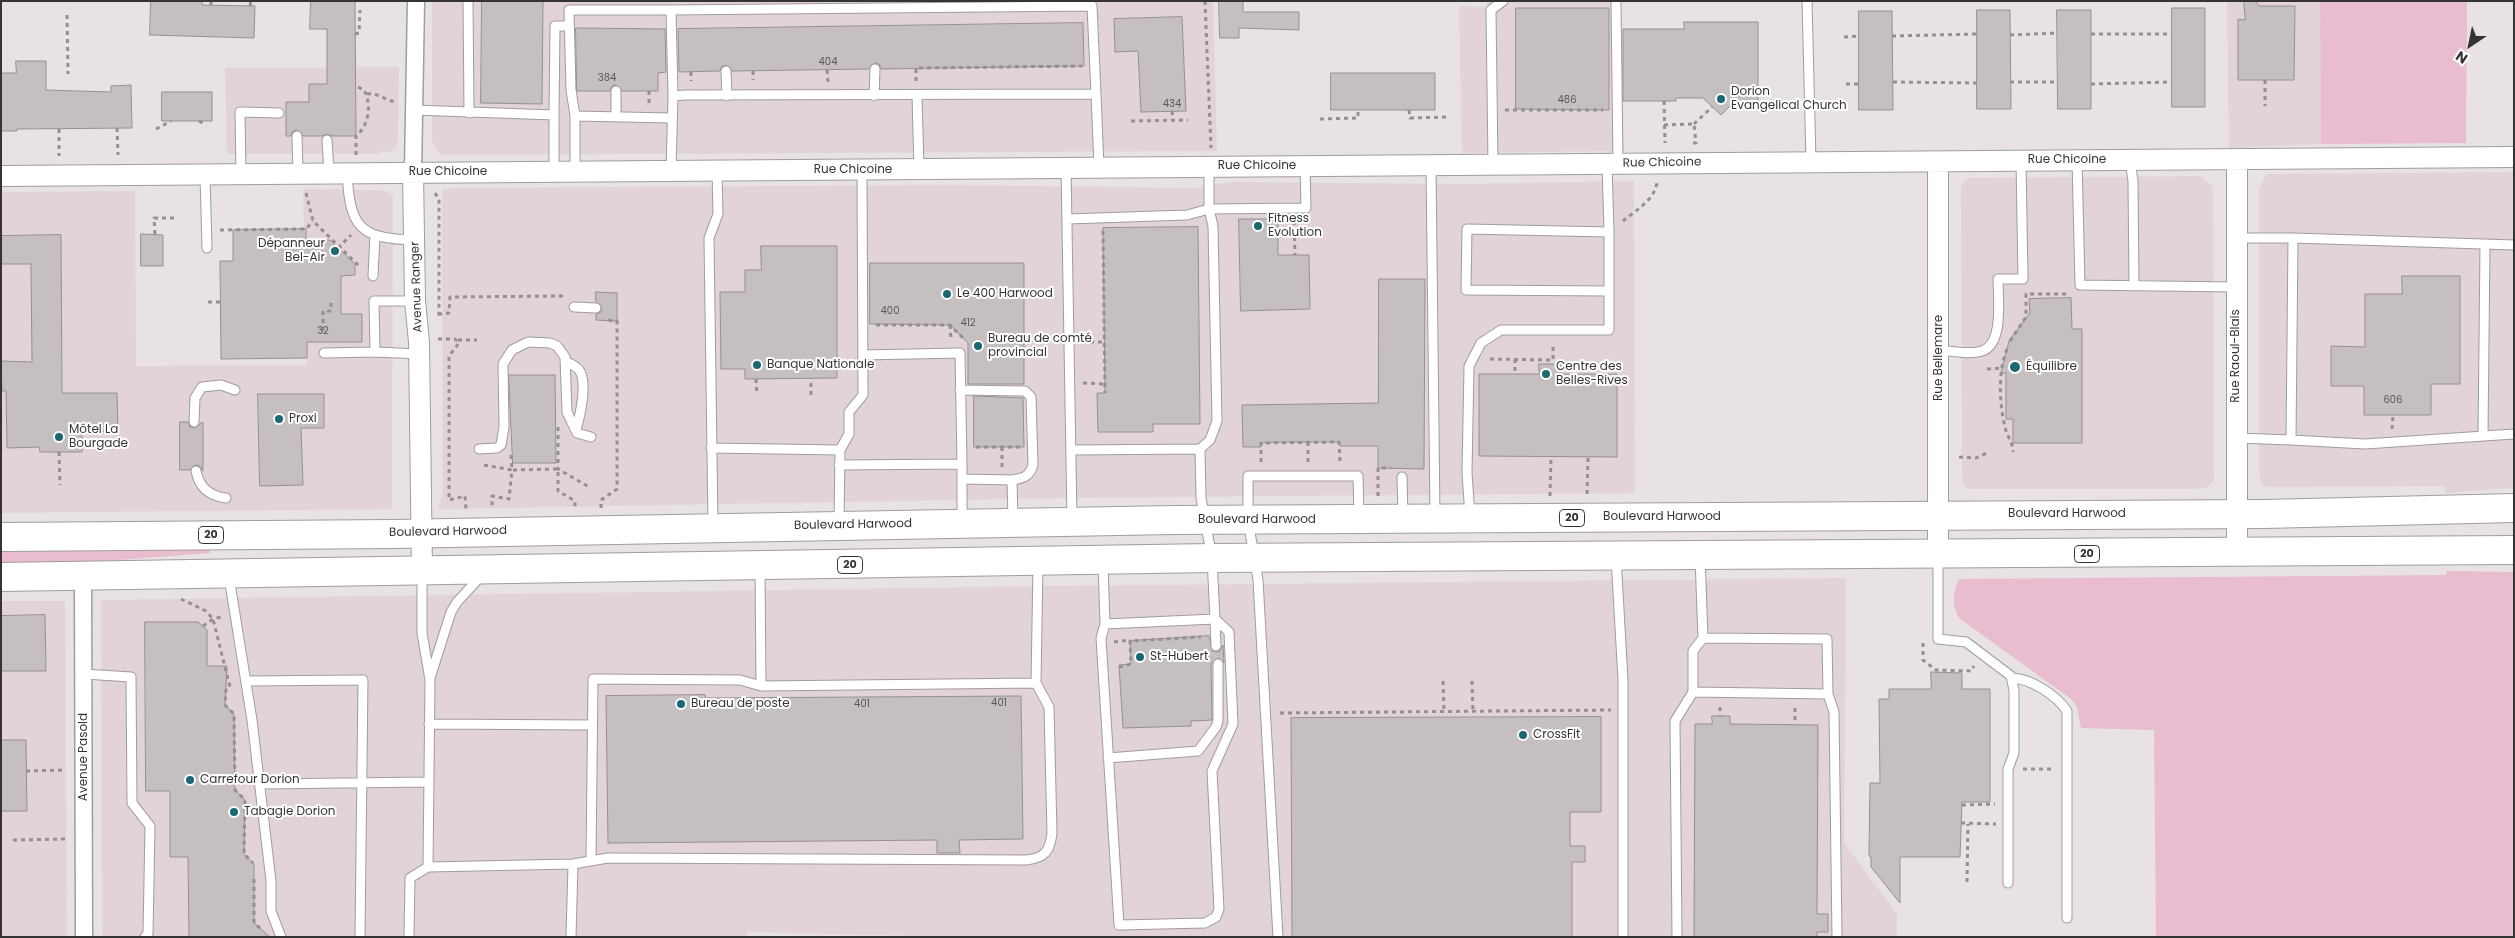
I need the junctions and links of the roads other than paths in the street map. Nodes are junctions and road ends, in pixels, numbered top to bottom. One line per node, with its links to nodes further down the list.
1 (416, 1): 16 (street, Avenue Ranger)
2 (468, 1): 18 (lane)
3 (1503, 1): 34 (lane)
4 (1616, 1): 33 (lane)
5 (1807, 1): 31 (lane)
6 (671, 10): 7 (lane); 11 (lane); 12 (lane)
7 (569, 26): 19 (lane); 20 (lane)
8 (875, 69): 14 (lane)
9 (726, 71): 13 (lane)
10 (616, 91): 21 (lane)
11 (1096, 94): 15 (lane); 39 (lane)
12 (673, 96): 13 (lane); 22 (lane)
13 (727, 96): 14 (lane)
14 (874, 96): 15 (lane)
15 (917, 96): 40 (lane)
16 (414, 110): 18 (lane); 45 (street, Avenue Ranger)
17 (279, 113): 48 (lane)
18 (469, 113): 19 (lane)
19 (554, 115): 43 (lane)
20 (575, 116): 21 (lane); 46 (lane)
21 (616, 117): 22 (lane)
22 (670, 118): 44 (lane)
23 (296, 136): 47 (lane)
24 (328, 140): 37 (lane)
25 (2514, 157): 29 (street, Rue Chicoine)
26 (1210, 158): 35 (street, Rue Chicoine); 39 (street, Rue Chicoine); 51 (lane)
27 (2077, 160): 28 (street, Rue Chicoine); 30 (street, Rue Chicoine); 62 (lane)
28 (2130, 160): 29 (street, Rue Chicoine); 62 (lane)
29 (2237, 160): 55 (street, Rue Raoul-Blais)
30 (2021, 161): 32 (street, Rue Chicoine); 68 (lane)
31 (1811, 162): 32 (street, Rue Chicoine); 33 (street, Rue Chicoine)
32 (1938, 162): 68 (street, Rue Bellemare)
33 (1612, 164): 34 (street, Rue Chicoine); 53 (lane)
34 (1493, 165): 36 (street, Rue Chicoine)
35 (1305, 166): 36 (street, Rue Chicoine); 51 (lane)
36 (1431, 166): 100 (lane)
37 (344, 167): 45 (street, Rue Chicoine); 47 (street, Rue Chicoine); 54 (lane)
38 (1066, 168): 39 (street, Rue Chicoine); 40 (street, Rue Chicoine); 52 (lane)
39 (1099, 168)
40 (919, 169): 42 (street, Rue Chicoine)
41 (717, 170): 42 (street, Rue Chicoine); 44 (street, Rue Chicoine); 83 (lane)
42 (862, 170): 72 (lane)
43 (554, 171): 45 (street, Rue Chicoine); 46 (street, Rue Chicoine)
44 (671, 171): 46 (street, Rue Chicoine)
45 (413, 172): 57 (street, Avenue Ranger)
46 (575, 172)
47 (298, 173): 48 (street, Rue Chicoine)
48 (241, 174): 49 (street, Rue Chicoine)
49 (206, 175): 50 (street, Rue Chicoine); 60 (lane)
50 (1, 176)
51 (1209, 209): 52 (lane); 85 (lane)
52 (1067, 219): 87 (lane)
53 (1609, 232): 64 (lane); 64 (lane)
54 (375, 235): 57 (lane); 61 (lane)
55 (2237, 238): 56 (lane); 63 (street, Rue Raoul-Blais)
56 (2293, 238): 58 (lane); 82 (lane)
57 (415, 240): 65 (street, Avenue Ranger)
58 (2485, 244): 59 (lane); 79 (lane)
59 (2514, 244)
60 (207, 248)
61 (373, 276)
62 (2134, 286): 63 (lane)
63 (2236, 287): 81 (street, Rue Raoul-Blais)
64 (1609, 291): 101 (lane)
65 (415, 301): 70 (lane); 71 (street, Avenue Ranger)
66 (574, 307): 67 (lane)
67 (596, 308)
68 (1939, 350): 97 (street, Rue Bellemare)
69 (324, 352): 70 (lane)
70 (375, 352): 71 (lane)
71 (420, 354): 109 (street, Avenue Ranger)
72 (863, 355): 75 (lane); 86 (lane)
73 (566, 361): 77 (lane); 77 (lane); 84 (lane)
74 (236, 390): 76 (lane)
75 (960, 390): 88 (lane); 93 (lane)
76 (194, 422)
77 (576, 429): 80 (lane)
78 (2514, 434): 79 (lane)
79 (2483, 436): 82 (lane)
80 (591, 437)
81 (2236, 438): 82 (lane); 96 (street, Rue Raoul-Blais)
82 (2291, 440)
83 (711, 448): 86 (lane); 108 (lane)
84 (478, 449)
85 (1200, 449): 87 (lane); 102 (lane)
86 (840, 450): 89 (lane)
87 (1071, 450): 104 (lane)
88 (962, 464): 89 (lane); 92 (lane)
89 (840, 465): 107 (lane)
90 (196, 470): 94 (lane)
91 (1402, 477): 99 (lane)
92 (962, 479): 93 (lane); 106 (lane)
93 (1012, 480): 105 (lane)
94 (226, 498)
95 (2514, 508): 96 (highway, Boulevard Harwood / 20)
96 (2237, 514): 97 (highway, Boulevard Harwood / 20); 112 (street, Rue Raoul-Blais)
97 (1938, 515): 101 (highway, Boulevard Harwood / 20); 113 (street, Rue Bellemare)
98 (1359, 519): 99 (highway, Boulevard Harwood / 20); 103 (highway, Boulevard Harwood / 20); 103 (lane)
99 (1404, 519): 100 (highway, Boulevard Harwood / 20)
100 (1435, 519): 101 (highway, Boulevard Harwood / 20)
101 (1470, 519)
102 (1205, 520): 103 (highway, Boulevard Harwood / 20); 104 (highway, Boulevard Harwood / 20); 116 (lane)
103 (1248, 520): 117 (lane)
104 (1072, 522): 105 (highway, Boulevard Harwood / 20)
105 (1013, 523): 106 (highway, Boulevard Harwood / 20)
106 (962, 524): 107 (highway, Boulevard Harwood / 20)
107 (839, 526): 108 (highway, Boulevard Harwood / 20)
108 (712, 528): 109 (highway, Boulevard Harwood / 20)
109 (420, 533): 110 (highway, Boulevard Harwood / 20); 122 (street, Avenue Ranger)
110 (1, 537)
111 (2514, 550): 112 (highway, 20)
112 (2237, 552): 113 (highway, 20)
113 (1938, 554): 114 (highway, 20); 132 (lane)
114 (1700, 556): 115 (highway, 20); 128 (lane)
115 (1616, 557): 117 (highway, 20); 157 (lane)
116 (1212, 558): 117 (highway, 20); 118 (highway, 20); 126 (lane)
117 (1253, 558): 156 (lane)
118 (1103, 560): 119 (highway, 20); 127 (lane)
119 (1038, 561): 120 (highway, 20); 135 (lane)
120 (760, 566): 121 (highway, 20); 136 (lane)
121 (488, 570): 122 (highway, 20); 133 (lane)
122 (422, 572): 123 (highway, 20); 133 (lane)
123 (229, 574): 125 (highway, 20); 134 (lane)
124 (1, 577): 125 (highway, 20)
125 (83, 577): 131 (street, Avenue Pasold)
126 (1215, 618): 127 (lane); 129 (lane); 141 (lane)
127 (1105, 624): 141 (lane)
128 (1703, 638): 137 (lane); 138 (lane)
129 (1216, 646)
130 (1218, 664): 141 (lane)
131 (84, 674): 150 (street, Avenue Pasold); 151 (lane)
132 (2012, 678): 148 (lane); 149 (lane)
133 (430, 680): 139 (lane)
134 (246, 681): 143 (lane); 144 (lane)
135 (1036, 683): 136 (lane); 145 (lane)
136 (761, 686): 140 (lane)
137 (1693, 692): 138 (lane); 158 (lane)
138 (1828, 694): 159 (lane)
139 (429, 724): 140 (lane); 142 (lane)
140 (592, 724): 145 (lane)
141 (1108, 758)
142 (429, 782): 143 (lane); 147 (lane)
143 (362, 783): 144 (lane); 153 (lane)
144 (259, 784): 152 (lane)
145 (591, 861): 146 (lane)
146 (573, 864): 147 (lane); 155 (lane)
147 (428, 867): 154 (lane)
148 (2008, 883)
149 (2068, 918)
150 (84, 937)
151 (145, 937)
152 (281, 937)
153 (360, 937)
154 (409, 937)
155 (571, 937)
156 (1278, 937)
157 (1623, 937)
158 (1677, 937)
159 (1837, 937)

